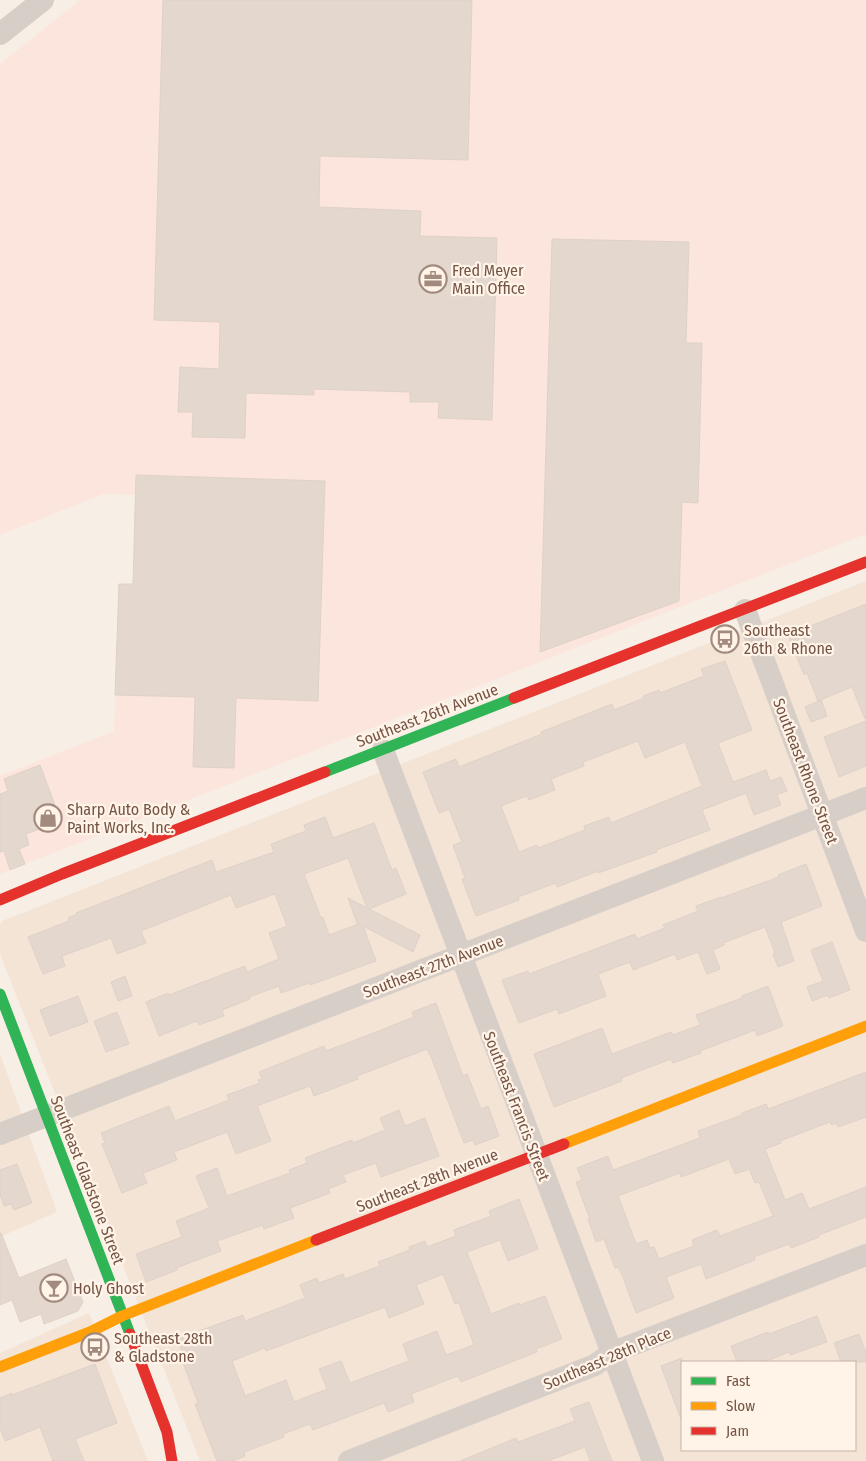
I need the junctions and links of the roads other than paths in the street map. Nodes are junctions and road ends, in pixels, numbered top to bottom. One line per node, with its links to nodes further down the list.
1 (43, 0): 2 (street)
2 (0, 34)
3 (866, 562): 4 (street, Southeast 26th Avenue)
4 (745, 610): 5 (street, Southeast 26th Avenue); 7 (street, Southeast Rhone Street)
5 (383, 750): 8 (street, Southeast 26th Avenue); 10 (street, Southeast Francis Street)
6 (866, 798): 7 (street, Southeast 27th Avenue)
7 (822, 815): 9 (street, Southeast Rhone Street); 10 (street, Southeast 27th Avenue)
8 (0, 900)
9 (866, 932)
10 (460, 956): 13 (street, Southeast 27th Avenue); 15 (street, Southeast Francis Street)
11 (0, 994): 13 (street, Southeast Gladstone Street)
12 (866, 1026): 15 (street, Southeast 28th Avenue)
13 (46, 1116): 14 (street, Southeast 27th Avenue); 17 (street, Southeast Gladstone Street)
14 (0, 1134)
15 (536, 1156): 17 (street, Southeast 28th Avenue); 18 (street, Southeast Francis Street)
16 (866, 1255): 18 (street, Southeast 28th Place)
17 (122, 1316): 19 (street, Southeast 28th Avenue); 20 (street, Southeast Gladstone Street)
18 (611, 1353): 23 (street, Southeast 28th Place); 24 (street, Southeast Francis Street)
19 (0, 1367)
20 (167, 1432): 21 (street, Southeast Gladstone Street); 22 (street, Southeast Gladstone Street)
21 (184, 1456)
22 (172, 1461)
23 (349, 1461)
24 (652, 1461)

